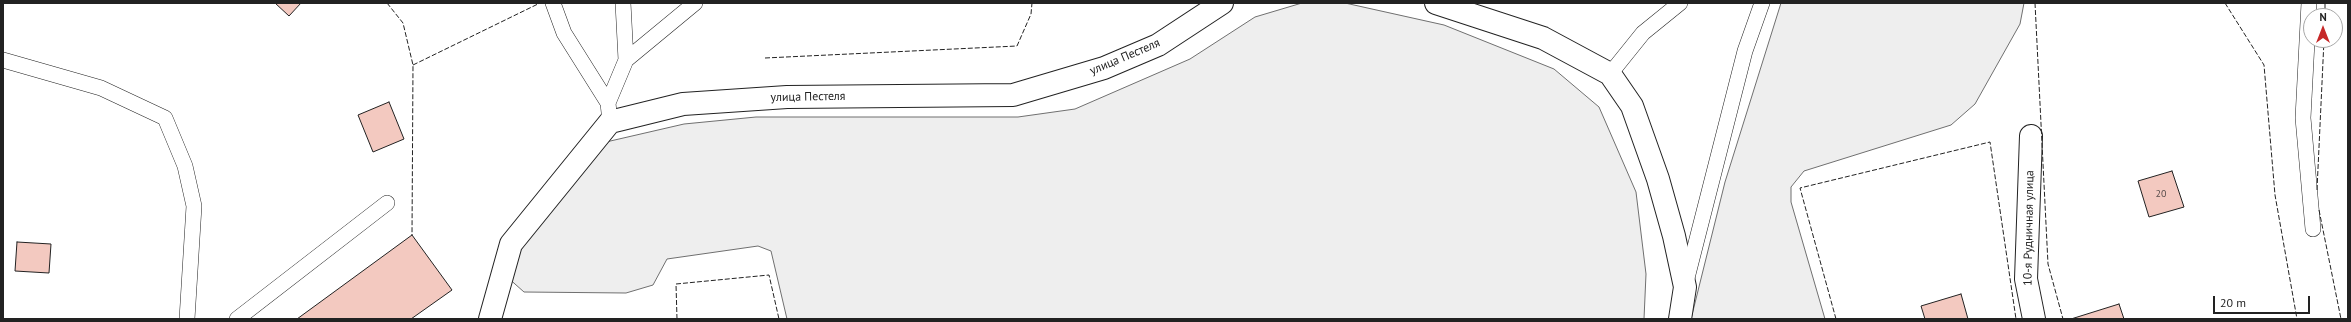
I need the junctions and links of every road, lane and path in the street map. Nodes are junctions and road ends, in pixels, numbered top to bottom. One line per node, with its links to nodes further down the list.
1 (553, 3): 12 (lane)
2 (623, 3): 10 (lane)
3 (696, 3): 10 (lane)
4 (1222, 3): 12 (street, улица Пестеля)
5 (1436, 3): 11 (street)
6 (1680, 3): 11 (lane)
7 (1762, 3): 16 (lane)
8 (2309, 3): 15 (lane)
9 (3, 60): 17 (lane)
10 (626, 60): 12 (lane)
11 (1610, 74): 16 (street)
12 (609, 112): 19 (street)
13 (2031, 136): 21 (street, 10-я Рудничная улица)
14 (387, 203): 18 (lane)
15 (2313, 229)
16 (1685, 287): 20 (street)
17 (187, 319)
18 (237, 319)
19 (490, 319)
20 (1680, 319)
21 (2034, 319)

